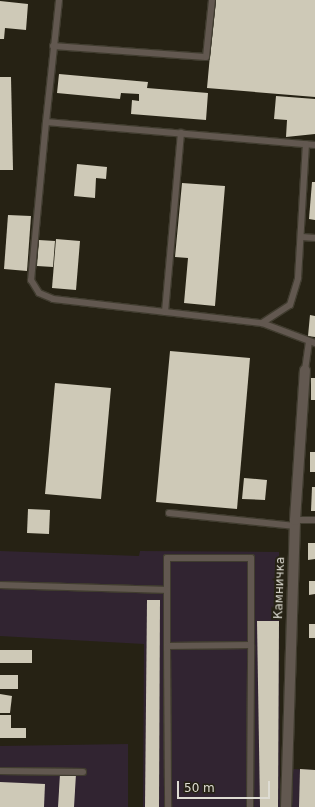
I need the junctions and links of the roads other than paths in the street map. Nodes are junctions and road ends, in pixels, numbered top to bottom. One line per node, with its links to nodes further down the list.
1 (59, 0): 3 (lane)
2 (212, 0): 3 (lane)
3 (53, 46): 4 (lane)
4 (46, 122): 5 (lane); 10 (lane)
5 (181, 133): 6 (lane); 10 (lane)
6 (306, 144): 7 (lane); 8 (lane)
7 (315, 144)
8 (302, 237): 9 (lane); 11 (lane)
9 (315, 238)
10 (165, 312): 11 (lane)
11 (262, 323): 12 (lane)
12 (312, 343): 13 (lane)
13 (305, 370): 16 (street, Камничка)
14 (169, 513): 16 (lane)
15 (315, 520): 16 (lane)
16 (295, 523): 25 (street, Камничка)
17 (0, 585): 18 (lane)
18 (167, 590): 19 (lane); 20 (lane)
19 (251, 645): 20 (lane); 24 (lane)
20 (167, 646): 23 (lane)
21 (0, 770): 22 (lane)
22 (83, 772)
23 (168, 807)
24 (250, 807)
25 (286, 807)

